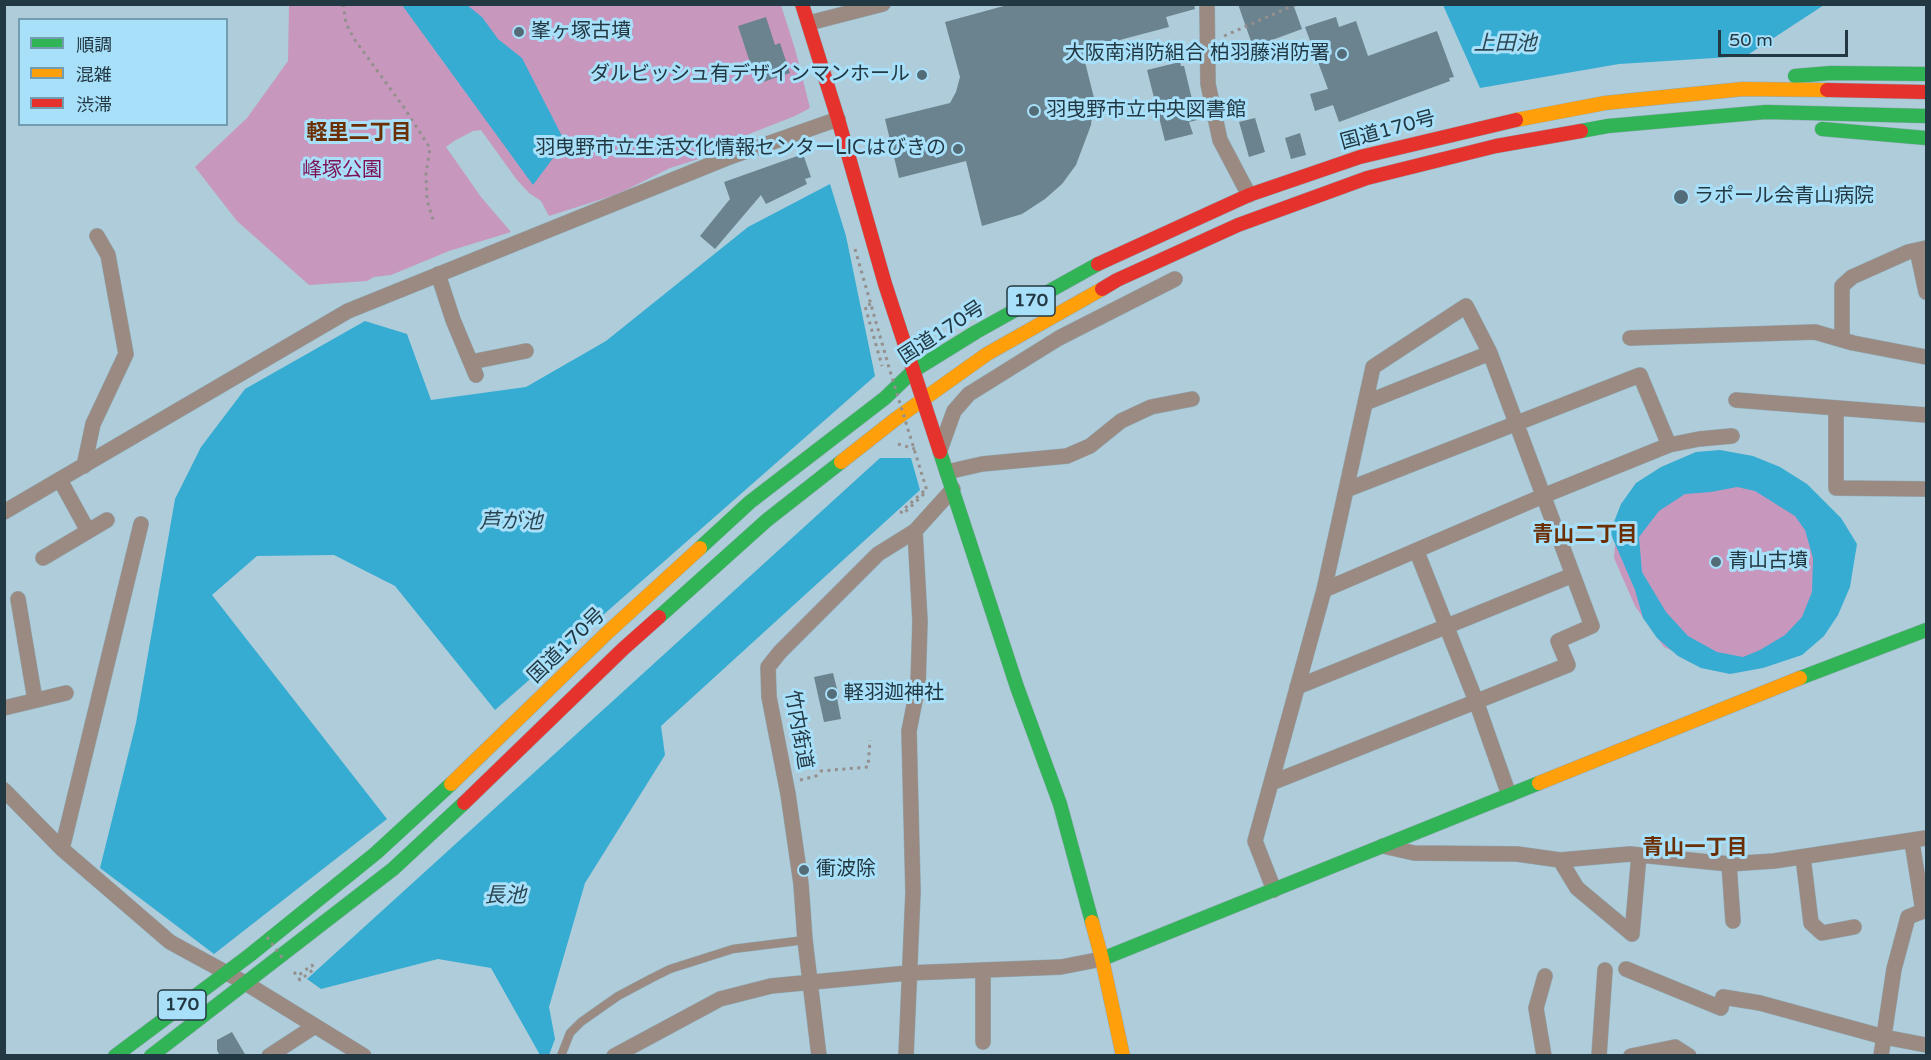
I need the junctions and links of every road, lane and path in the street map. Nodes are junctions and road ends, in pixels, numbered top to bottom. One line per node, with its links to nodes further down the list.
1 (343, 4): 18 (path)
2 (802, 4): 6 (main road)
3 (883, 4): 6 (street)
4 (1207, 4): 7 (street)
5 (1297, 4): 7 (path)
6 (809, 23): 13 (main road)
7 (1207, 43): 17 (street)
8 (1926, 74): 9 (main road)
9 (1743, 89): 10 (main road, 国道170号 / 170); 17 (main road, 国道170号 / 170)
10 (1926, 92)
11 (1926, 116): 12 (main road, 国道170号 / 170)
12 (1711, 117): 14 (main road); 34 (main road, 国道170号 / 170)
13 (838, 119): 22 (street); 32 (main road)
14 (1757, 126)
15 (1804, 129): 16 (main road)
16 (1926, 138)
17 (1249, 195): 32 (main road, 国道170号 / 170)
18 (434, 223)
19 (97, 236): 45 (street)
20 (855, 249): 25 (path, bridge)
21 (1922, 249): 24 (street); 27 (street)
22 (438, 274): 28 (street); 45 (street)
23 (1175, 279): 44 (street)
24 (1926, 291)
25 (871, 304): 31 (path); 43 (path, bridge)
26 (1630, 338): 27 (street)
27 (1842, 340): 30 (street)
28 (526, 351)
29 (1490, 353): 36 (street); 36 (street); 39 (street)
30 (1926, 357)
31 (882, 366)
32 (913, 371): 34 (main road); 93 (main road, 国道170号 / 170)
33 (1192, 399): 46 (street)
34 (923, 400): 44 (main road); 89 (main road, 国道170号 / 170)
35 (1736, 400): 37 (street)
36 (1365, 403): 50 (street)
37 (1836, 408): 38 (street); 49 (street)
38 (1926, 416)
39 (1517, 423): 41 (street); 50 (street); 52 (street)
40 (1732, 436): 41 (street)
41 (1669, 444): 52 (street)
42 (909, 446): 43 (path, bridge)
43 (915, 449): 51 (path, bridge)
44 (940, 450): 46 (main road)
45 (84, 466): 47 (street)
46 (947, 472): 48 (main road)
47 (60, 480): 53 (street); 56 (street)
48 (952, 489): 57 (street, 竹内街道); 88 (main road)
49 (1926, 489)
50 (1346, 490): 61 (street)
51 (926, 491): 51 (path)
52 (1543, 496): 58 (street); 60 (street)
53 (4, 512)
54 (106, 520): 56 (street)
55 (141, 524): 77 (street)
56 (88, 531): 59 (street)
57 (915, 531): 72 (street, 竹内街道); 94 (street)
58 (1417, 552): 61 (street); 63 (street)
59 (43, 558)
60 (1573, 575): 63 (street); 68 (street)
61 (1324, 590): 65 (street)
62 (18, 599): 67 (street)
63 (1446, 627): 65 (street); 68 (street)
64 (1926, 630): 74 (main road)
65 (1297, 687): 71 (street)
66 (66, 693): 67 (street)
67 (36, 700): 69 (street)
68 (1476, 701): 71 (street); 74 (street)
69 (4, 708)
70 (870, 740): 72 (path)
71 (1271, 783): 82 (street)
72 (787, 786): 87 (street, 竹内街道)
73 (4, 790): 77 (street)
74 (1509, 795): 76 (main road)
75 (1919, 840): 79 (street); 83 (street)
76 (1383, 846): 80 (street); 82 (main road)
77 (62, 849): 93 (street)
78 (1639, 855): 80 (street); 80 (street); 81 (street)
79 (1803, 857): 81 (street); 85 (street)
80 (1560, 860)
81 (1729, 864): 84 (street)
82 (1274, 890): 88 (main road)
83 (1925, 911): 100 (street)
84 (1733, 921)
85 (1854, 927)
86 (267, 937): 89 (path, bridge)
87 (805, 940): 97 (street, 竹内街道); 107 (lane)
88 (1102, 959): 91 (street); 111 (main road)
89 (279, 961): 98 (main road, 国道170号 / 170)
90 (1626, 969): 100 (street)
91 (983, 970): 94 (street); 101 (street)
92 (1605, 970): 113 (street)
93 (227, 972): 98 (street); 103 (main road, 国道170号 / 170)
94 (909, 973): 97 (street); 110 (street)
95 (1545, 976): 112 (street)
96 (299, 978): 96 (path)
97 (811, 981): 108 (street); 109 (street, 竹内街道)
98 (246, 984): 99 (street); 104 (main road, 国道170号 / 170)
99 (315, 1026): 105 (street); 106 (street)
100 (1884, 1037): 102 (street); 116 (street)
101 (983, 1042)
102 (1926, 1045)
103 (115, 1056)
104 (151, 1056)
105 (269, 1056)
106 (364, 1056)
107 (561, 1056)
108 (614, 1056)
109 (819, 1056)
110 (906, 1056)
111 (1123, 1056)
112 (1544, 1056)
113 (1599, 1056)
114 (1631, 1056): 115 (street)
115 (1689, 1056)
116 (1881, 1056)

